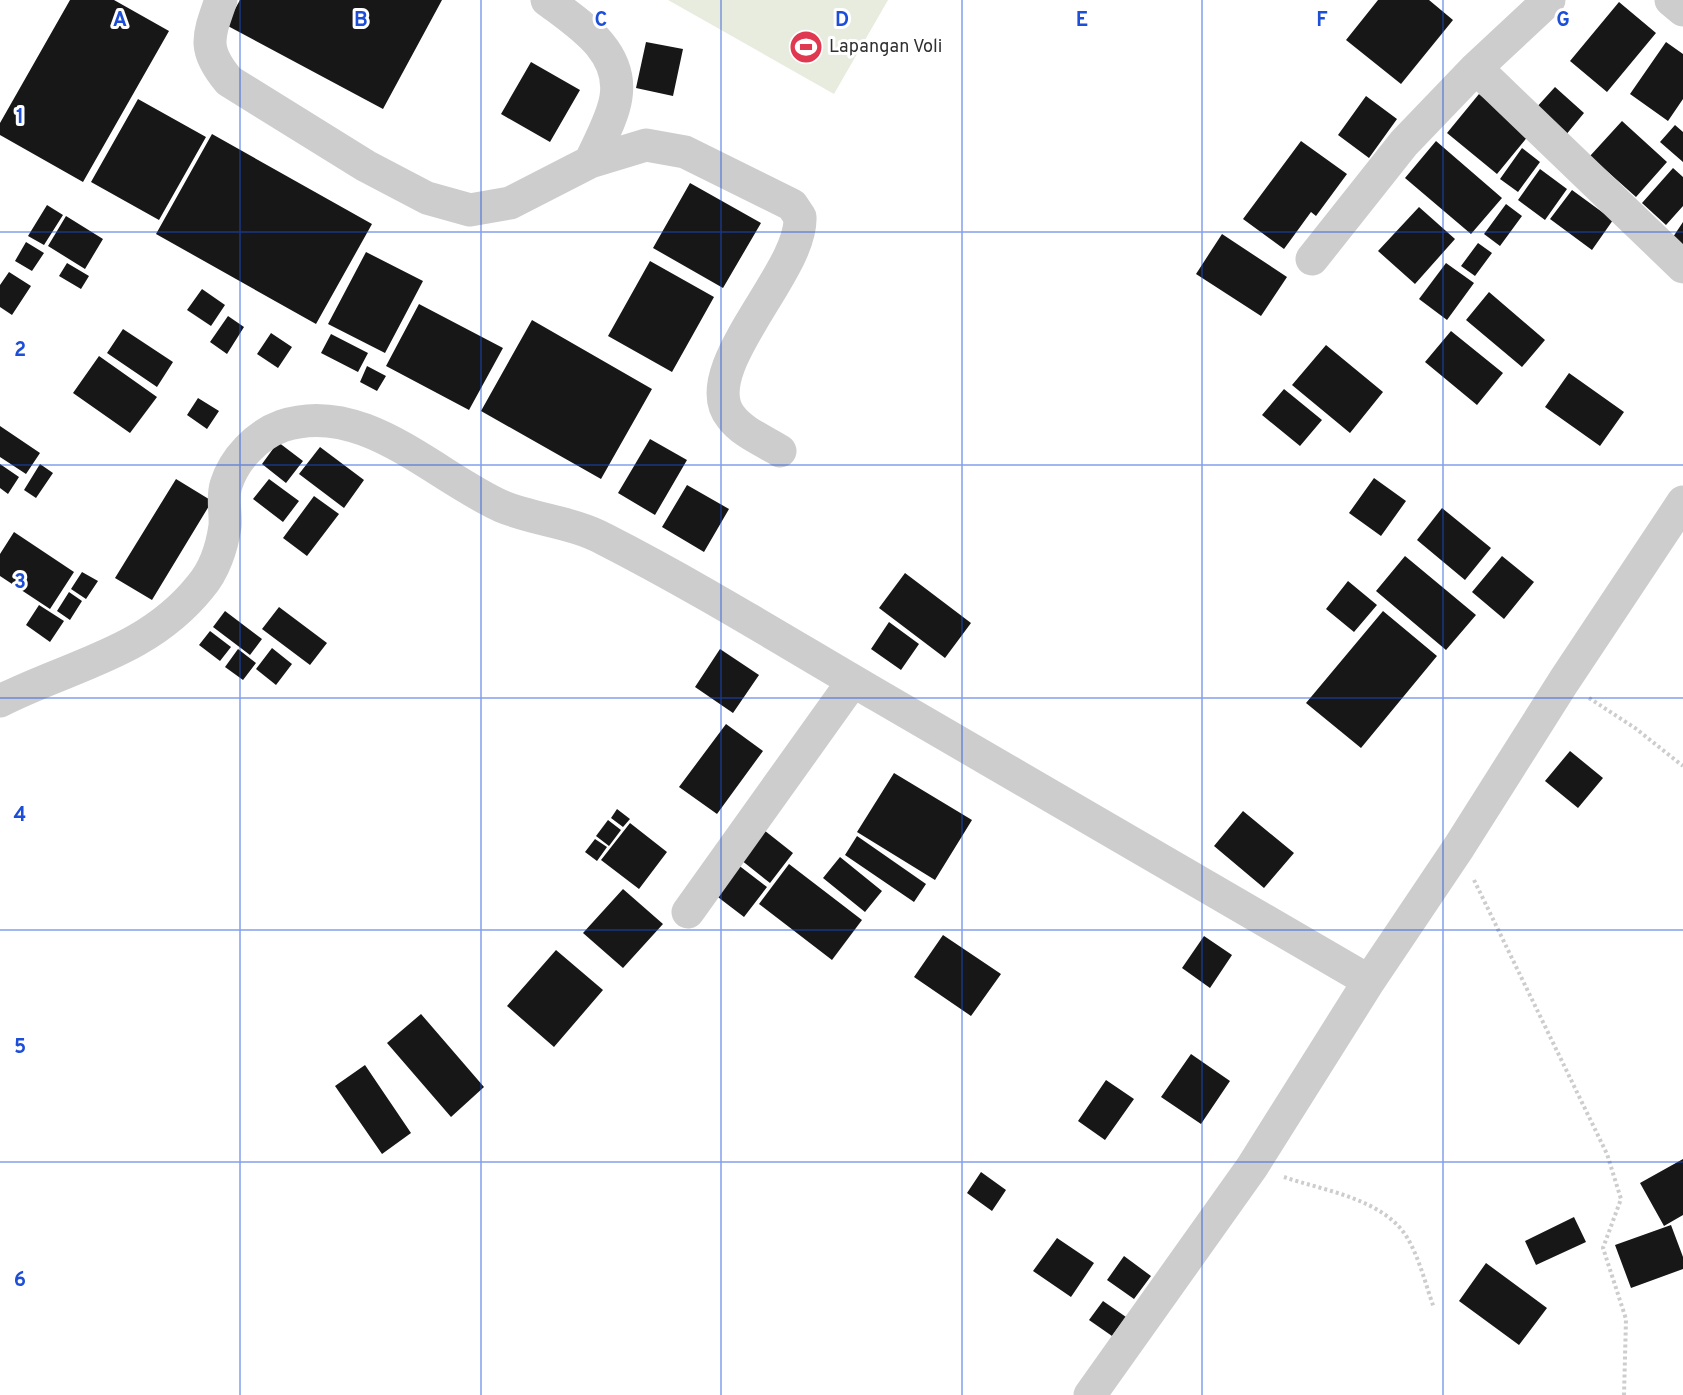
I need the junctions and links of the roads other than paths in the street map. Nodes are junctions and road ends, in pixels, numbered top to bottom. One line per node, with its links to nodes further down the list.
1 (221, 0): 7 (street)
2 (547, 0): 7 (street)
3 (1549, 0): 6 (street)
4 (1671, 0): 5 (street)
5 (1683, 10)
6 (1476, 68): 8 (street); 9 (street)
7 (590, 162): 10 (street)
8 (1312, 259)
9 (1683, 267)
10 (780, 451)
11 (1683, 502): 15 (street)
12 (853, 681): 13 (street); 14 (street); 15 (street)
13 (0, 701)
14 (688, 912)
15 (1369, 981): 16 (street)
16 (1090, 1395)

